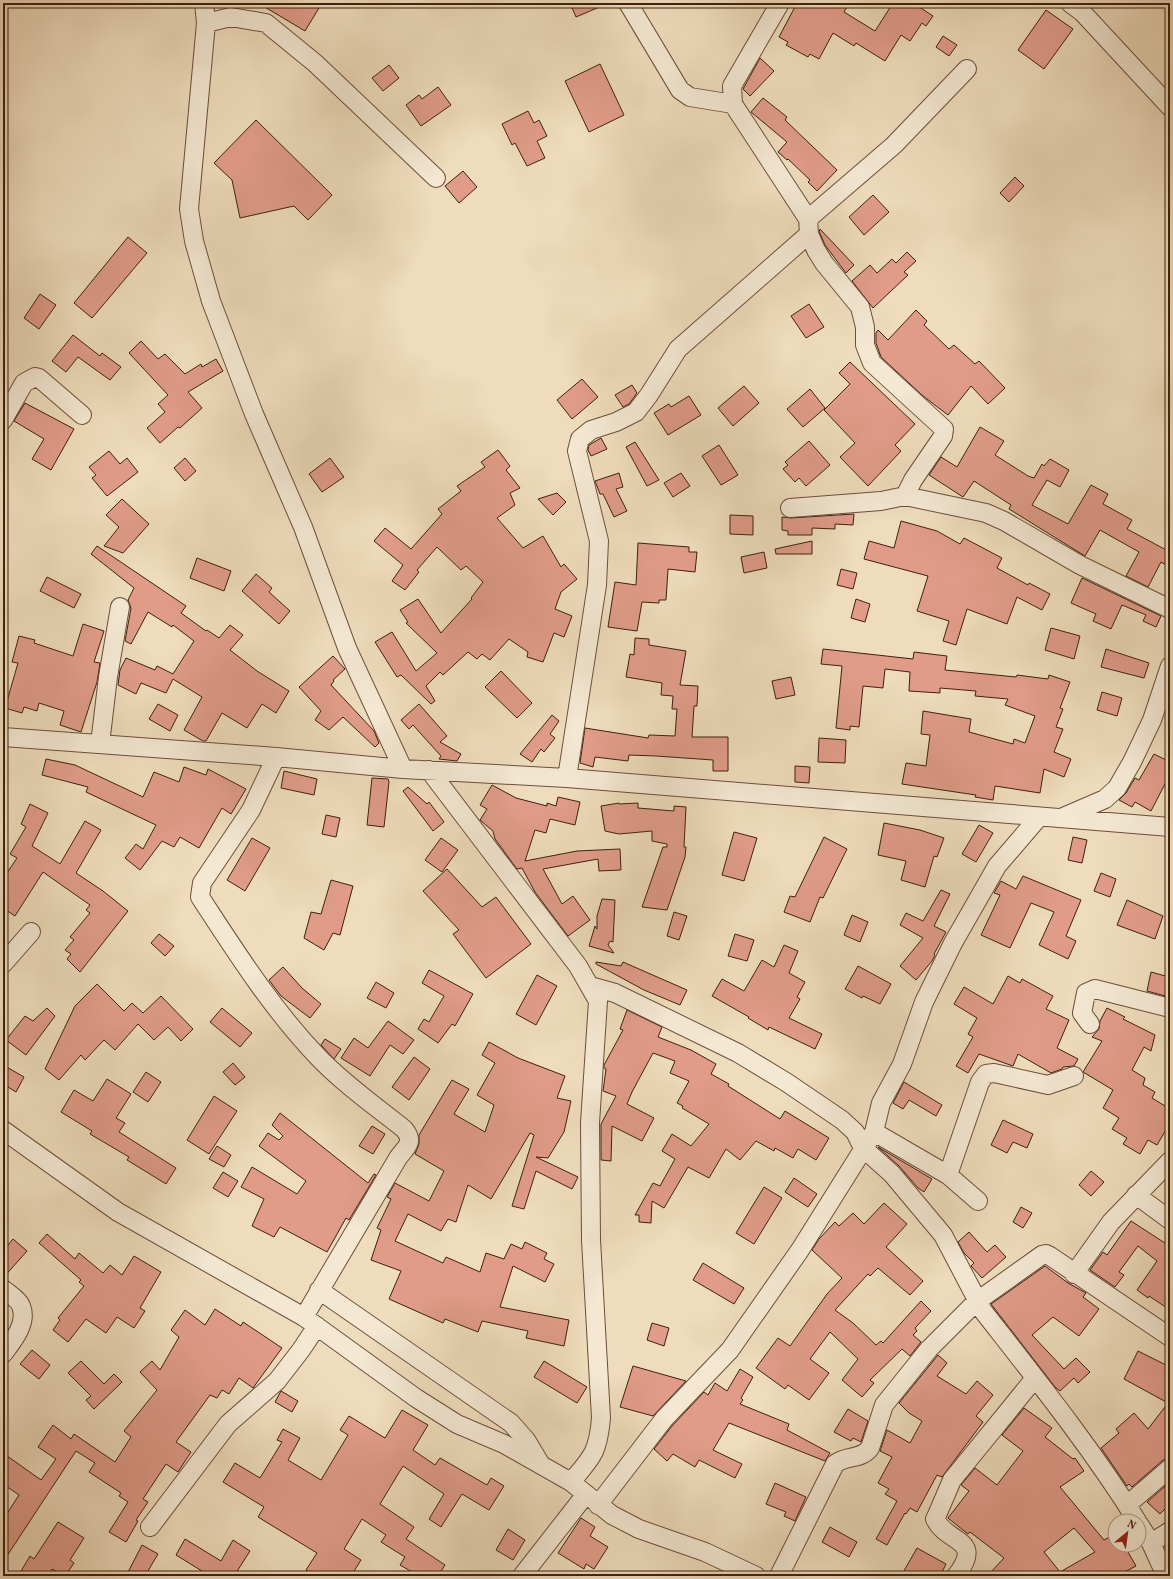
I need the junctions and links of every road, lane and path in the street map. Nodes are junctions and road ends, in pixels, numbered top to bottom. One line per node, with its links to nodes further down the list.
1 (204, 3): 5 (street)
2 (628, 3): 7 (street)
3 (780, 3): 7 (street)
4 (1070, 3): 8 (street)
5 (206, 23): 9 (street); 21 (street)
6 (967, 69): 10 (street)
7 (733, 104): 10 (street)
8 (1170, 107)
9 (436, 178)
10 (808, 227): 13 (street); 23 (street)
11 (82, 415): 12 (street)
12 (3, 420)
13 (905, 496): 14 (street); 16 (street)
14 (790, 508)
15 (120, 607): 19 (street)
16 (1170, 609)
17 (1170, 666): 25 (street)
18 (3, 737): 19 (street)
19 (100, 744): 20 (street)
20 (276, 757): 21 (street); 43 (street)
21 (403, 769): 22 (street)
22 (429, 770): 23 (street); 29 (street)
23 (567, 778): 24 (street)
24 (1039, 817): 25 (street); 34 (street)
25 (1060, 818): 26 (street)
26 (1170, 826)
27 (31, 932): 28 (street)
28 (3, 964)
29 (590, 986): 35 (street); 51 (street)
30 (1170, 1008): 31 (street)
31 (1090, 1024)
32 (1074, 1076): 37 (street)
33 (3, 1130): 45 (street)
34 (874, 1132): 35 (street); 37 (street)
35 (863, 1148): 44 (street); 52 (street)
36 (1170, 1161): 38 (street)
37 (948, 1175): 39 (street)
38 (1136, 1196): 40 (street); 41 (street)
39 (978, 1201)
40 (1170, 1220)
41 (1074, 1274): 44 (street); 46 (street)
42 (3, 1289): 47 (street)
43 (319, 1290): 45 (street); 49 (street)
44 (976, 1302): 48 (street); 61 (street)
45 (310, 1321): 49 (street); 55 (street)
46 (1170, 1337)
47 (3, 1354)
48 (1035, 1378): 53 (street); 62 (street)
49 (542, 1466): 51 (street)
50 (1170, 1468): 53 (street)
51 (571, 1482): 52 (street)
52 (592, 1499): 59 (street); 60 (street)
53 (1127, 1505): 54 (street)
54 (1132, 1513)
55 (150, 1527)
56 (1170, 1531): 58 (street)
57 (1147, 1537): 58 (street)
58 (1151, 1543): 63 (street)
59 (522, 1576)
60 (756, 1576)
61 (779, 1576)
62 (956, 1576)
63 (1166, 1576)

